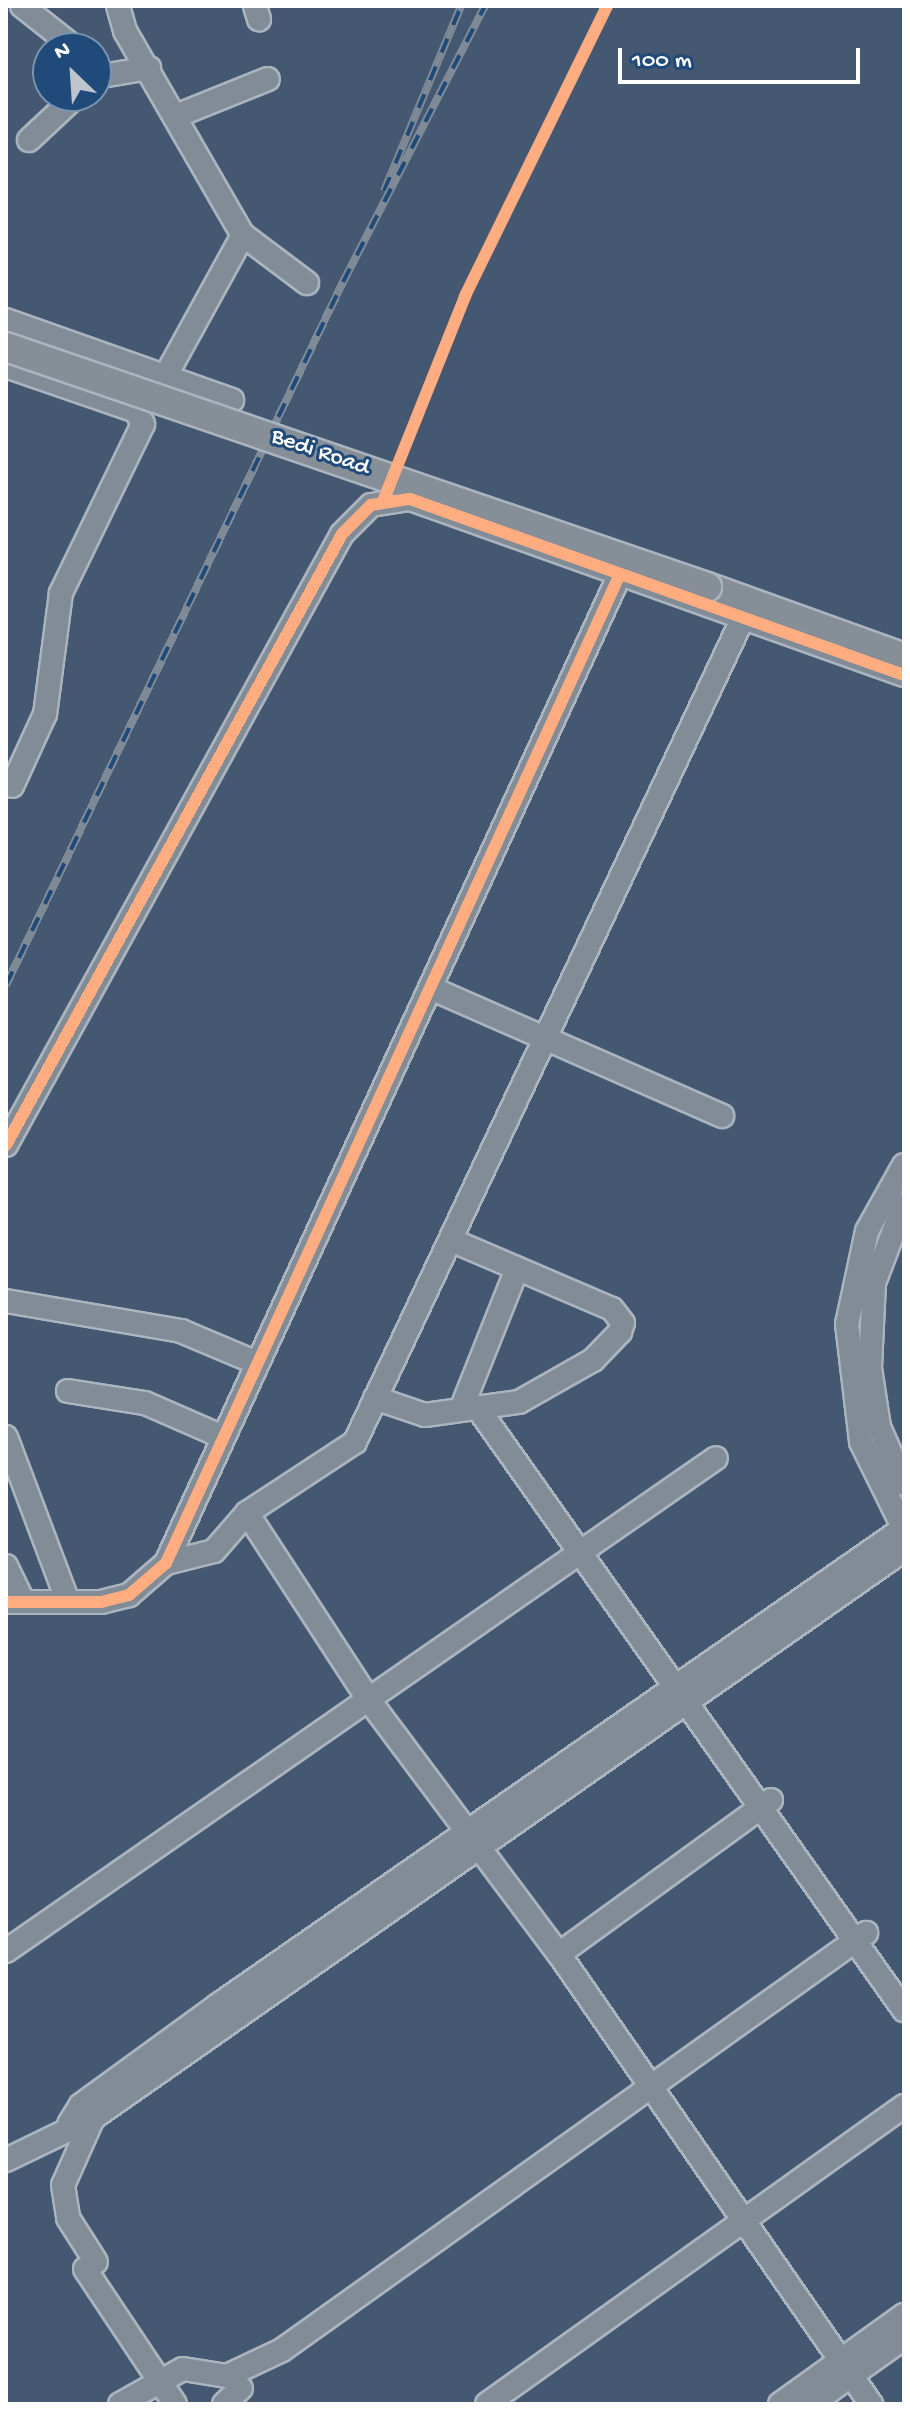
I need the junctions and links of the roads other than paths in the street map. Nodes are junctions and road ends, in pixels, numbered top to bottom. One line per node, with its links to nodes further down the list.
1 (22, 6): 3 (street)
2 (118, 6): 4 (street)
3 (55, 32)
4 (149, 68): 5 (street); 8 (street)
5 (112, 70)
6 (268, 79): 8 (street)
7 (59, 112): 9 (street)
8 (176, 116): 10 (street)
9 (29, 140)
10 (243, 235): 11 (street); 15 (street)
11 (307, 283)
12 (6, 320): 15 (street)
13 (6, 347): 19 (main road, Bedi Road, bridge)
14 (6, 366): 21 (street)
15 (165, 377): 16 (street)
16 (232, 400)
17 (620, 574): 18 (street); 25 (street); 31 (street)
18 (743, 618): 20 (street); 23 (street)
19 (904, 658)
20 (904, 675)
21 (12, 786)
22 (442, 993): 23 (street)
23 (545, 1042): 24 (street); 28 (street)
24 (722, 1116)
25 (6, 1145)
26 (904, 1165): 41 (street)
27 (901, 1214): 39 (street)
28 (451, 1240): 29 (street); 33 (street)
29 (517, 1269): 34 (street); 34 (street)
30 (6, 1301): 31 (street)
31 (257, 1363): 36 (street)
32 (68, 1391): 36 (street)
33 (375, 1398): 34 (street); 40 (street)
34 (477, 1407): 43 (street)
35 (6, 1437): 38 (street)
36 (223, 1437): 44 (street)
37 (716, 1458): 43 (street)
38 (13, 1475): 46 (street)
39 (904, 1484)
40 (247, 1513): 44 (street); 49 (street)
41 (904, 1529): 48 (street)
42 (904, 1550): 48 (street)
43 (587, 1552): 48 (street); 49 (street)
44 (166, 1563): 46 (street)
45 (6, 1566): 47 (street)
46 (67, 1599): 47 (street)
47 (14, 1600)
48 (684, 1689): 50 (street); 51 (street)
49 (371, 1703): 51 (street); 53 (street)
50 (766, 1804): 52 (street); 54 (street)
51 (470, 1839): 54 (street); 59 (street); 60 (street)
52 (860, 1937): 55 (street); 56 (street); 57 (street)
53 (6, 1951)
54 (559, 1954): 57 (street)
55 (904, 1987)
56 (904, 2010)
57 (653, 2086): 62 (street); 66 (street)
58 (904, 2106): 62 (street)
59 (93, 2118): 60 (street); 67 (street)
60 (69, 2124): 61 (street)
61 (6, 2160)
62 (742, 2220): 65 (street); 71 (street)
63 (904, 2315): 65 (street)
64 (904, 2338): 65 (street)
65 (846, 2368): 72 (street); 73 (street); 74 (street)
66 (237, 2378): 67 (street); 70 (street)
67 (160, 2381): 68 (street); 69 (street)
68 (120, 2404)
69 (175, 2404)
70 (224, 2404)
71 (487, 2404)
72 (780, 2404)
73 (811, 2404)
74 (871, 2404)

